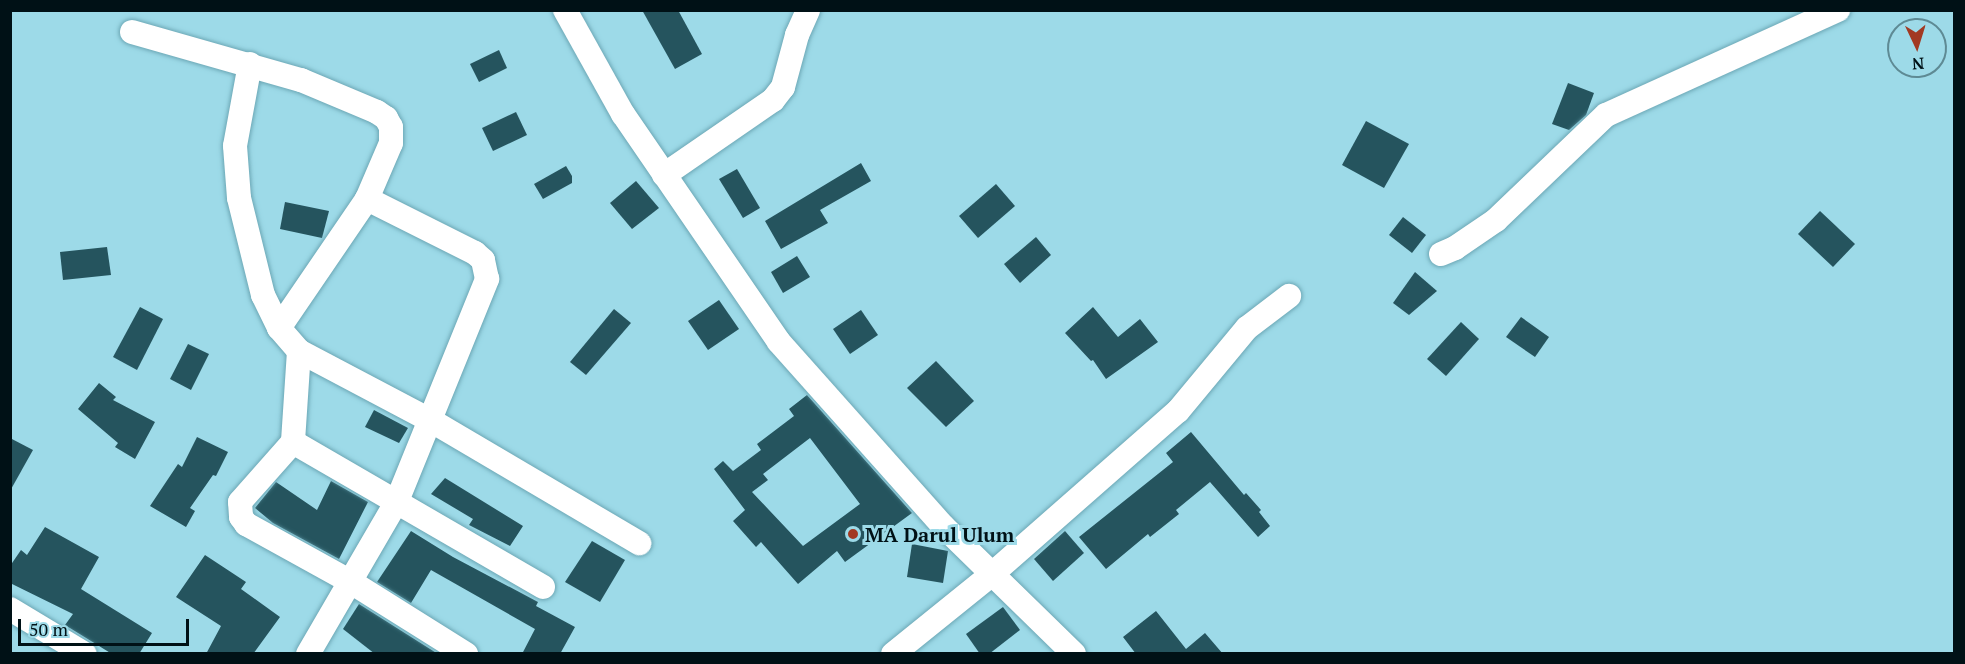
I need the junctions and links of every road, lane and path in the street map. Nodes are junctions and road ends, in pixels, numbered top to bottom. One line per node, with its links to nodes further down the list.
1 (565, 10): 6 (street)
2 (808, 10): 6 (street)
3 (1838, 10): 8 (street)
4 (132, 32): 5 (street)
5 (250, 64): 7 (street); 10 (street)
6 (664, 175): 16 (street)
7 (367, 199): 10 (street); 12 (street)
8 (1441, 254)
9 (1289, 296): 16 (street)
10 (279, 328): 11 (street)
11 (299, 351): 12 (street); 13 (street)
12 (430, 420): 14 (street); 15 (street)
13 (293, 442): 14 (street); 17 (street)
14 (397, 501): 17 (street); 18 (street)
15 (639, 543)
16 (991, 575): 23 (street); 24 (street)
17 (351, 582): 21 (street); 22 (street)
18 (543, 587)
19 (10, 609): 20 (street)
20 (86, 654)
21 (308, 654)
22 (466, 654)
23 (893, 654)
24 (1074, 654)

